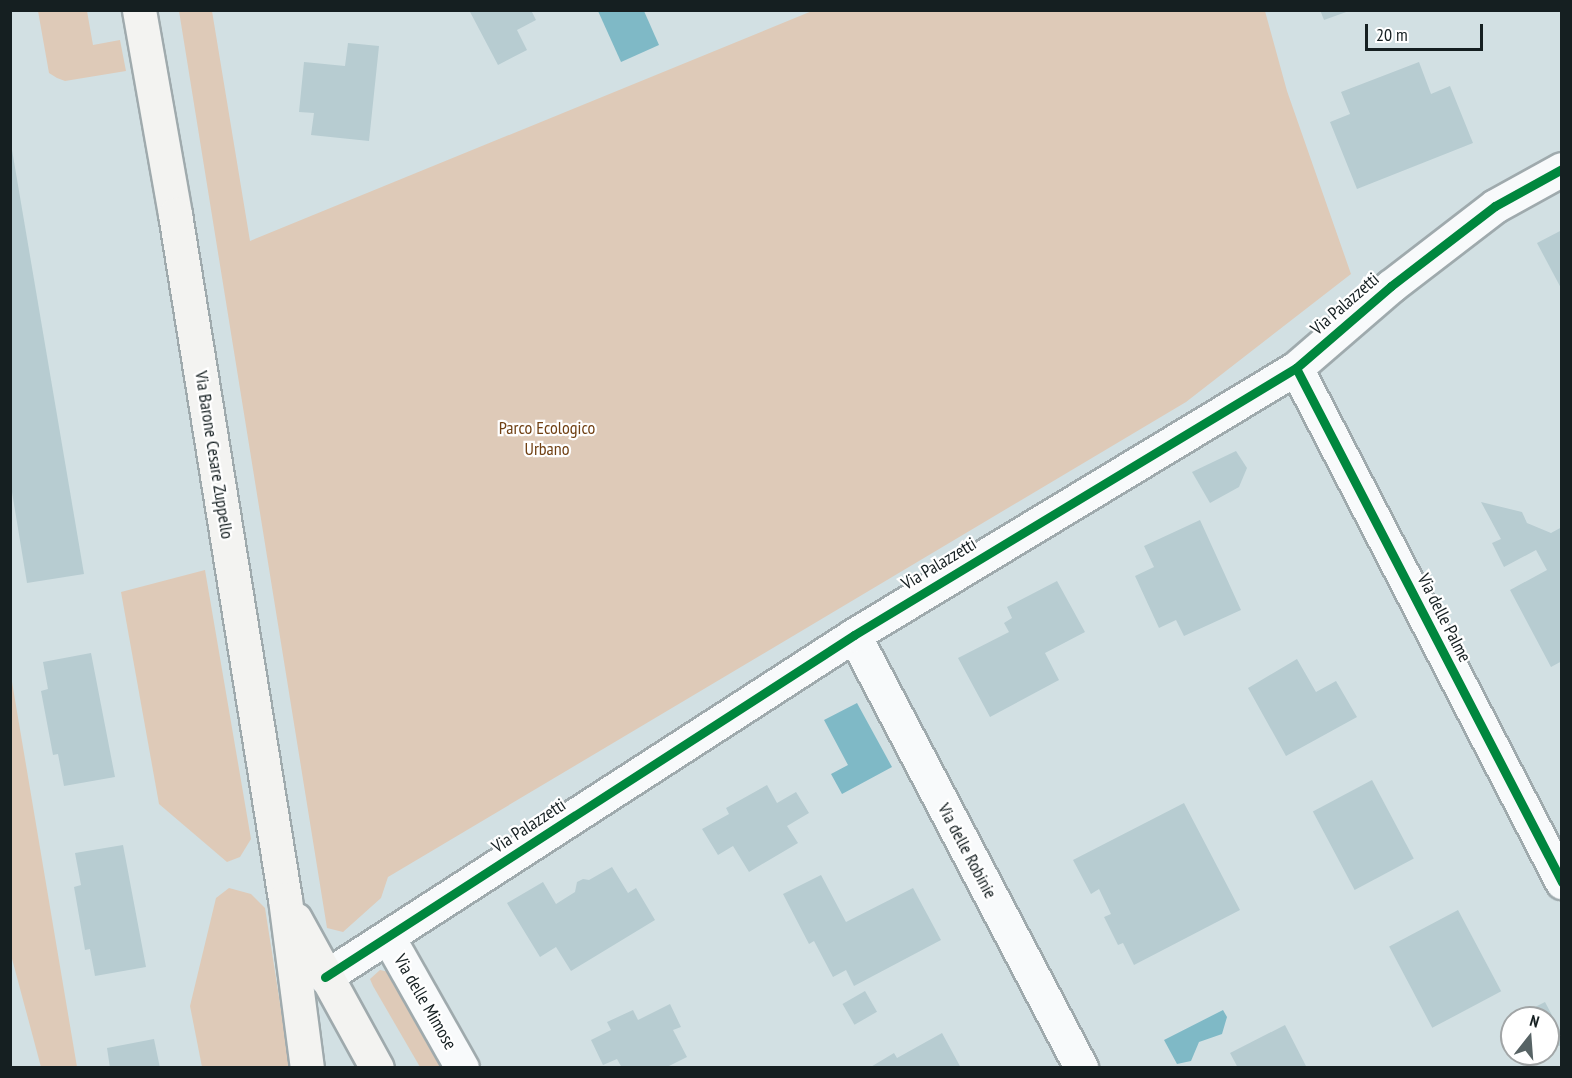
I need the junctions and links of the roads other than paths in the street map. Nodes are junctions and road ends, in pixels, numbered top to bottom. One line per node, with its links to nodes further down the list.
1 (139, 10): 6 (main road, Via Barone Cesare Zuppello)
2 (1562, 169): 3 (street, Via Palazzetti)
3 (1296, 368): 4 (street, Via Palazzetti); 5 (street, Via delle Palme)
4 (854, 635): 7 (street, Via Palazzetti); 12 (street, Via delle Robinie)
5 (1562, 882)
6 (285, 899): 8 (main road, Via Barone Cesare Zuppello); 9 (main road, Via Barone Cesare Zuppello)
7 (388, 937): 8 (street, Via Palazzetti); 11 (street, Via delle Mimose)
8 (325, 977): 10 (main road, Via Barone Cesare Zuppello)
9 (307, 1068)
10 (377, 1068)
11 (462, 1068)
12 (1081, 1068)

